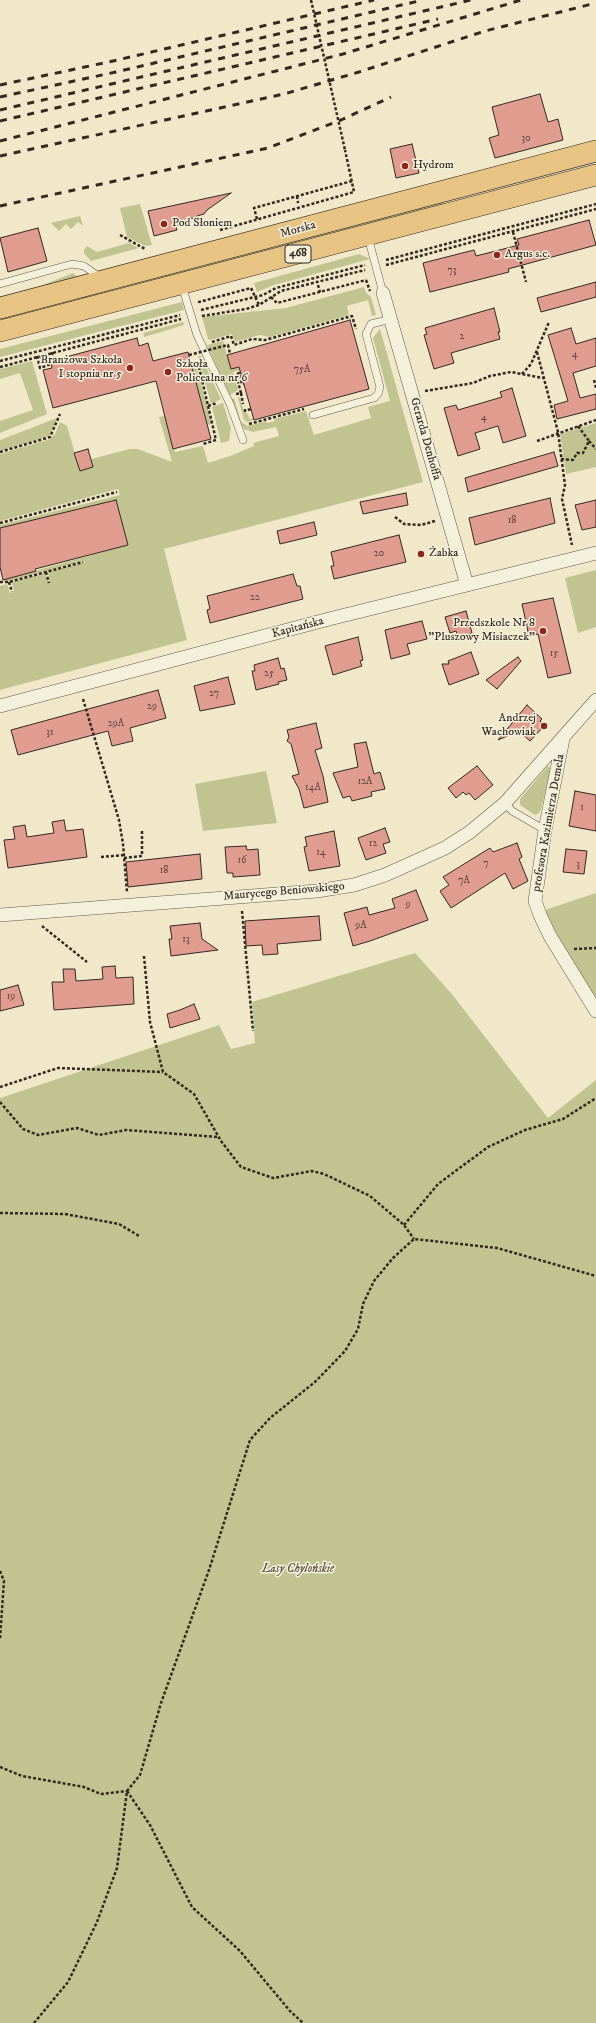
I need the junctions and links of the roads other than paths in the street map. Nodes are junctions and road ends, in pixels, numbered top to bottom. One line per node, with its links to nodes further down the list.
1 (596, 151): 4 (main road, Morska / 468)
2 (596, 175): 3 (main road, Morska / 468)
3 (367, 235): 6 (main road, Morska / 468); 7 (lane)
4 (104, 281): 5 (lane); 8 (main road, Morska / 468)
5 (0, 284)
6 (181, 284): 10 (main road, Morska / 468); 12 (lane)
7 (383, 293): 9 (street, Gerarda Denhoffa)
8 (0, 308)
9 (391, 319): 11 (lane); 14 (street, Gerarda Denhoffa)
10 (0, 332)
11 (313, 415)
12 (243, 440)
13 (596, 553): 14 (street, Kapitańska)
14 (467, 585): 16 (street, Kapitańska)
15 (596, 700): 17 (street, Maurycego Beniowskiego)
16 (0, 706)
17 (563, 740): 18 (street, Maurycego Beniowskiego); 19 (street, profesora Kazimierza Demela)
18 (505, 803): 19 (lane); 20 (street, Maurycego Beniowskiego)
19 (545, 830): 21 (street, profesora Kazimierza Demela)
20 (0, 915)
21 (596, 1011)

